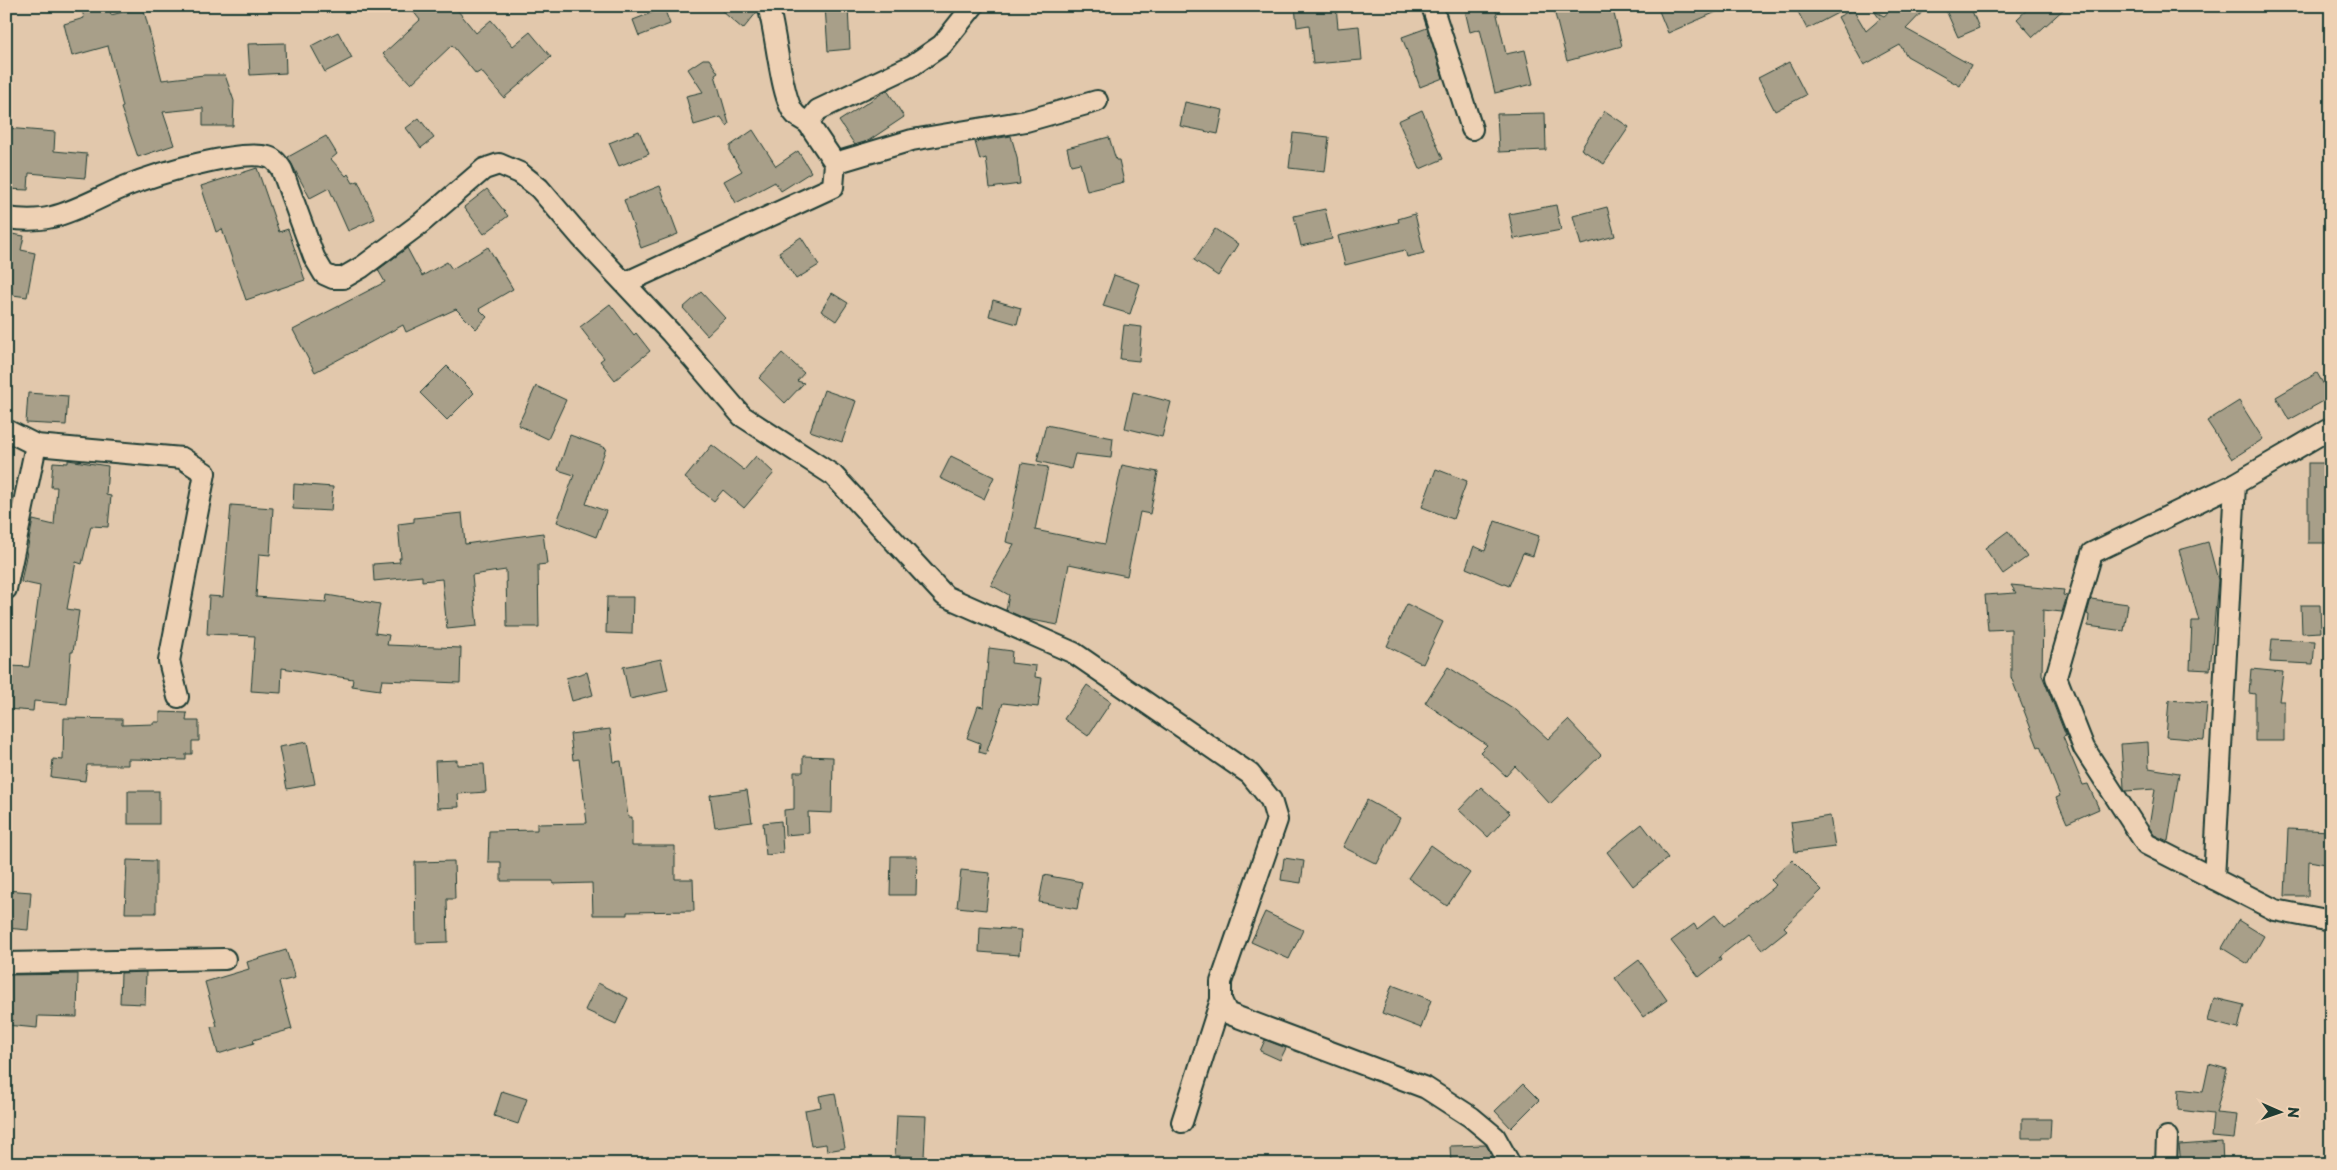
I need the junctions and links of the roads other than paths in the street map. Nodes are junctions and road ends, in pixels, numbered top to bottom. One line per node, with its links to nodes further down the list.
1 (768, 6): 5 (street)
2 (973, 6): 5 (street)
3 (1432, 6): 6 (street)
4 (1097, 101): 7 (street)
5 (808, 123): 7 (street)
6 (1472, 129)
7 (835, 163): 9 (street)
8 (6, 218): 9 (street)
9 (625, 283): 20 (street)
10 (2331, 428): 13 (street)
11 (6, 430): 12 (street)
12 (36, 445): 14 (street); 15 (street)
13 (2235, 484): 16 (street); 16 (street)
14 (6, 589)
15 (178, 697)
16 (2214, 879): 17 (street)
17 (2331, 920)
18 (225, 959): 19 (street)
19 (6, 963)
20 (1221, 1000): 21 (street); 23 (street)
21 (1182, 1122)
22 (2167, 1136): 24 (street)
23 (1510, 1164)
24 (2166, 1164)

